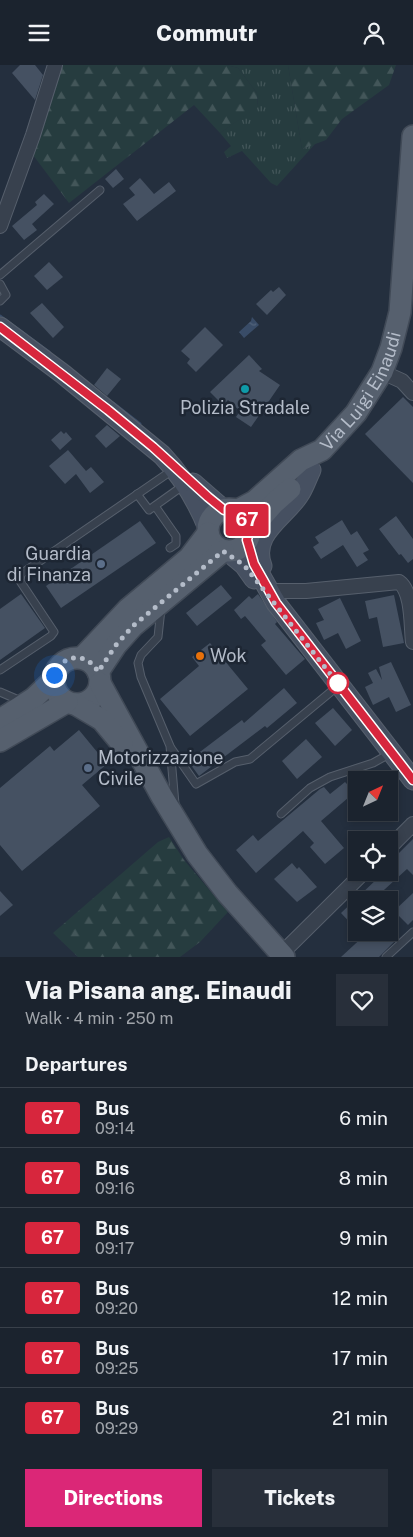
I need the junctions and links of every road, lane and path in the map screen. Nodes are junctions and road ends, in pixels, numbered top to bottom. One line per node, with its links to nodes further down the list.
1 (55, 65): 4 (street)
2 (413, 136): 9 (main road, Via Luigi Einaudi)
3 (100, 190): 5 (lane)
4 (0, 226)
5 (0, 275)
6 (0, 284): 7 (lane)
7 (0, 301)
8 (0, 327): 12 (main road)
9 (382, 371): 10 (street); 11 (main road, Via Luigi Einaudi)
10 (413, 393)
11 (322, 450): 13 (main road, Via Luigi Einaudi); 17 (main road, Via Luigi Einaudi)
12 (174, 468): 14 (main road); 15 (lane); 17 (main road)
13 (311, 470): 19 (main road, Via Luigi Einaudi); 24 (main road)
14 (184, 485): 16 (lane); 18 (main road); 21 (main road)
15 (137, 494): 16 (lane); 27 (lane)
16 (155, 506): 21 (lane)
17 (230, 510): 18 (main road); 19 (main road)
18 (208, 530): 20 (main road); 21 (main road)
19 (249, 535): 20 (main road); 24 (main road)
20 (225, 551): 23 (main road); 24 (main road)
21 (174, 558): 26 (main road)
22 (306, 591): 24 (street); 24 (street); 25 (street)
23 (161, 602): 28 (main road); 36 (lane)
24 (277, 603): 30 (main road)
25 (413, 642)
26 (82, 658): 28 (main road); 29 (main road)
27 (0, 671)
28 (99, 677): 33 (main road); 39 (main road)
29 (53, 680): 32 (main road); 33 (main road)
30 (339, 685): 36 (lane); 37 (main road)
31 (0, 693): 32 (lane)
32 (26, 703): 34 (main road)
33 (71, 703): 35 (main road); 39 (main road)
34 (0, 720)
35 (0, 741)
36 (170, 746): 41 (lane)
37 (391, 753): 38 (main road); 40 (lane)
38 (411, 774)
39 (161, 795): 41 (main road)
40 (281, 814)
41 (177, 822): 46 (main road)
42 (413, 824): 43 (street)
43 (398, 838)
44 (355, 881): 46 (street)
45 (413, 932): 47 (lane)
46 (282, 956)
47 (386, 957)

